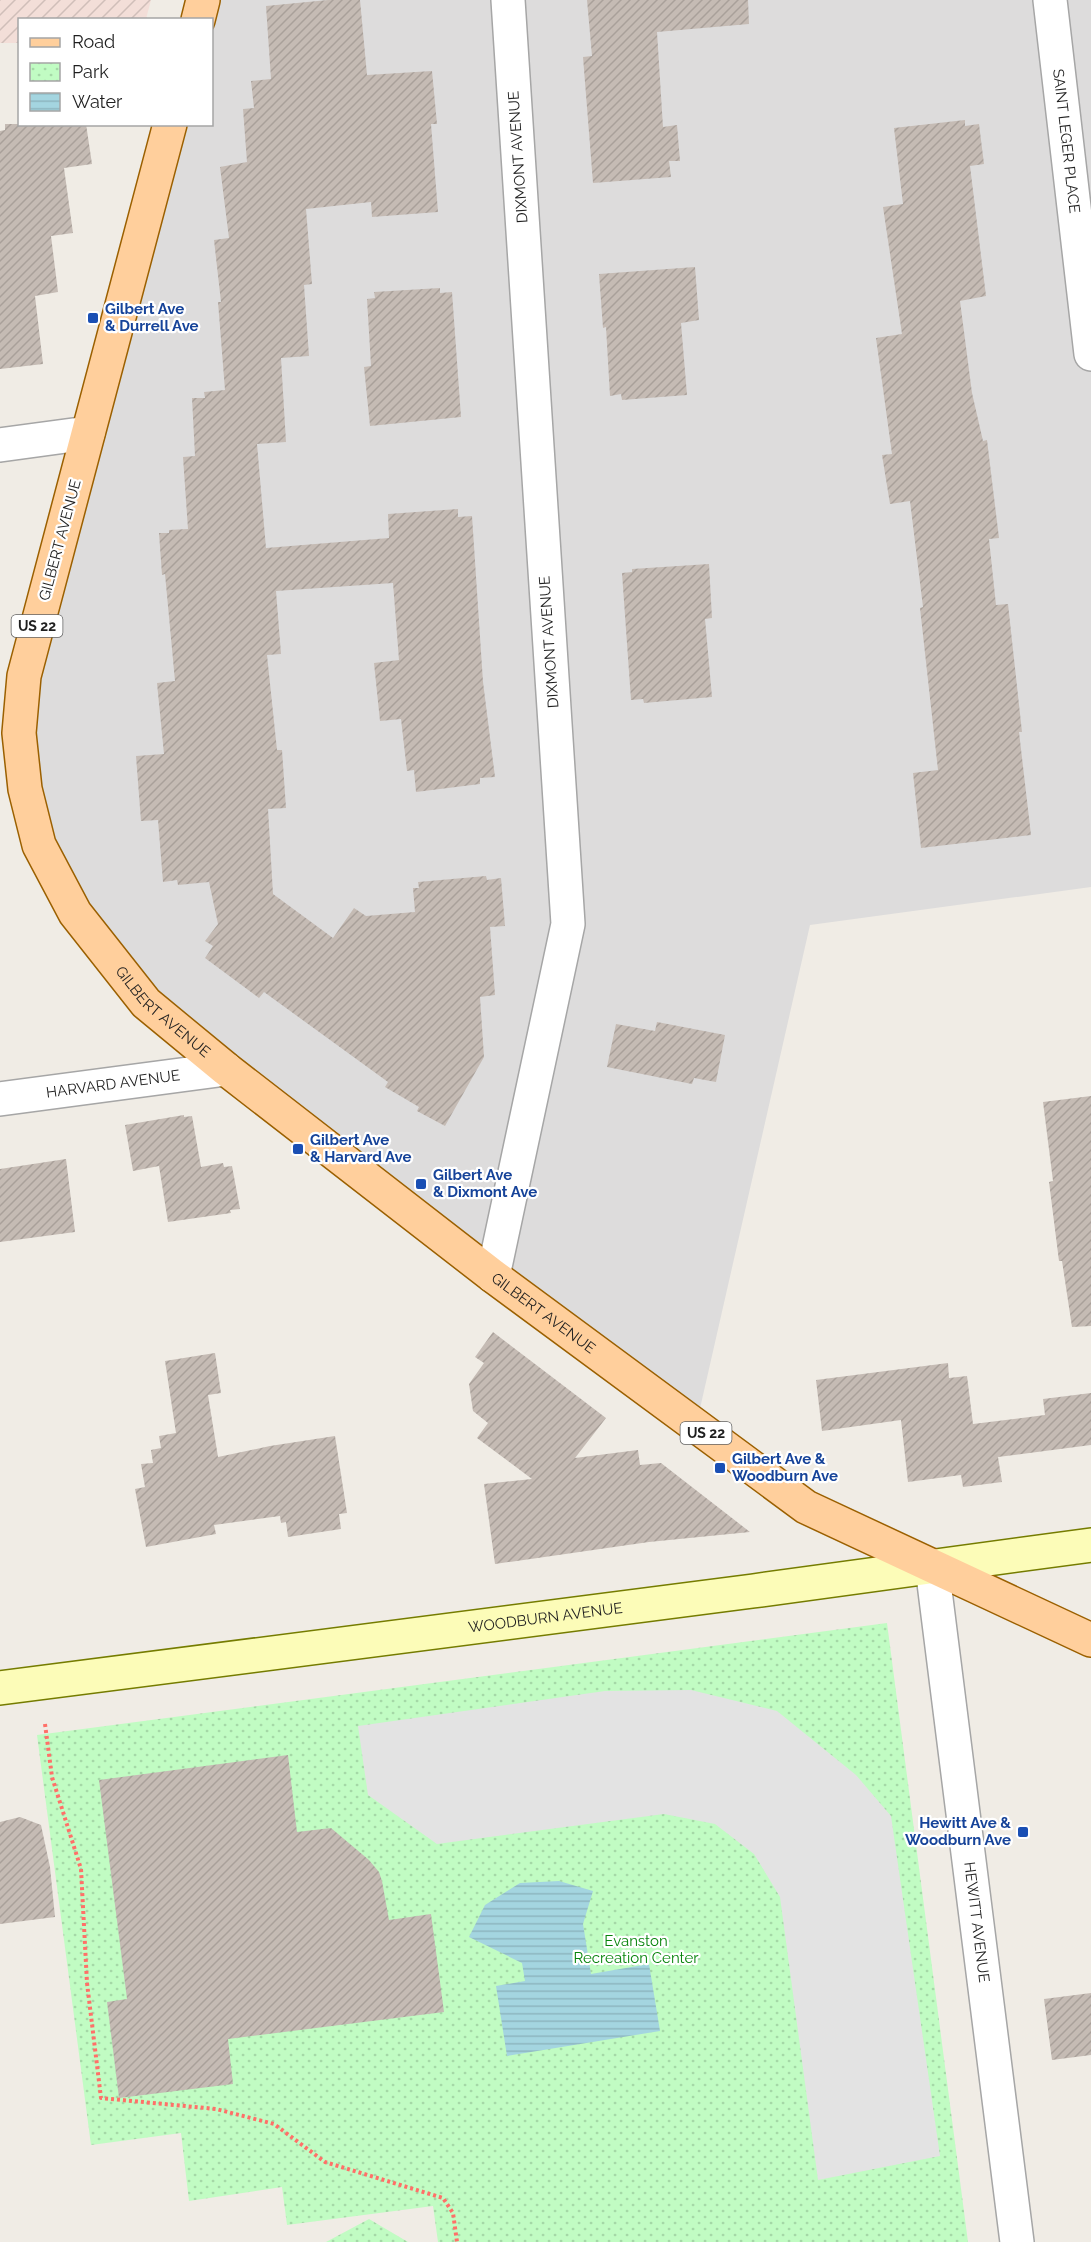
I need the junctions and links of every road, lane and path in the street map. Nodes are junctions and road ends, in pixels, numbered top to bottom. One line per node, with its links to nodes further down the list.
1 (203, 0): 4 (main road)
2 (508, 0): 11 (street, DIXMONT AVENUE)
3 (1050, 0): 6 (street, SAINT LEGER PLACE)
4 (198, 18)
5 (169, 126): 7 (main road, GILBERT AVENUE / US 22)
6 (1091, 354)
7 (88, 433): 8 (street); 9 (main road, GILBERT AVENUE / US 22)
8 (0, 445)
9 (226, 1069): 10 (street, HARVARD AVENUE); 11 (main road, GILBERT AVENUE / US 22)
10 (0, 1099)
11 (493, 1276): 13 (main road, GILBERT AVENUE / US 22)
12 (1091, 1545): 13 (street, WOODBURN AVENUE)
13 (932, 1567): 14 (main road, US 22); 15 (street, WOODBURN AVENUE); 18 (street, HEWITT AVENUE)
14 (1091, 1640)
15 (0, 1688)
16 (45, 1724): 17 (path)
17 (457, 2242)
18 (1017, 2242)

